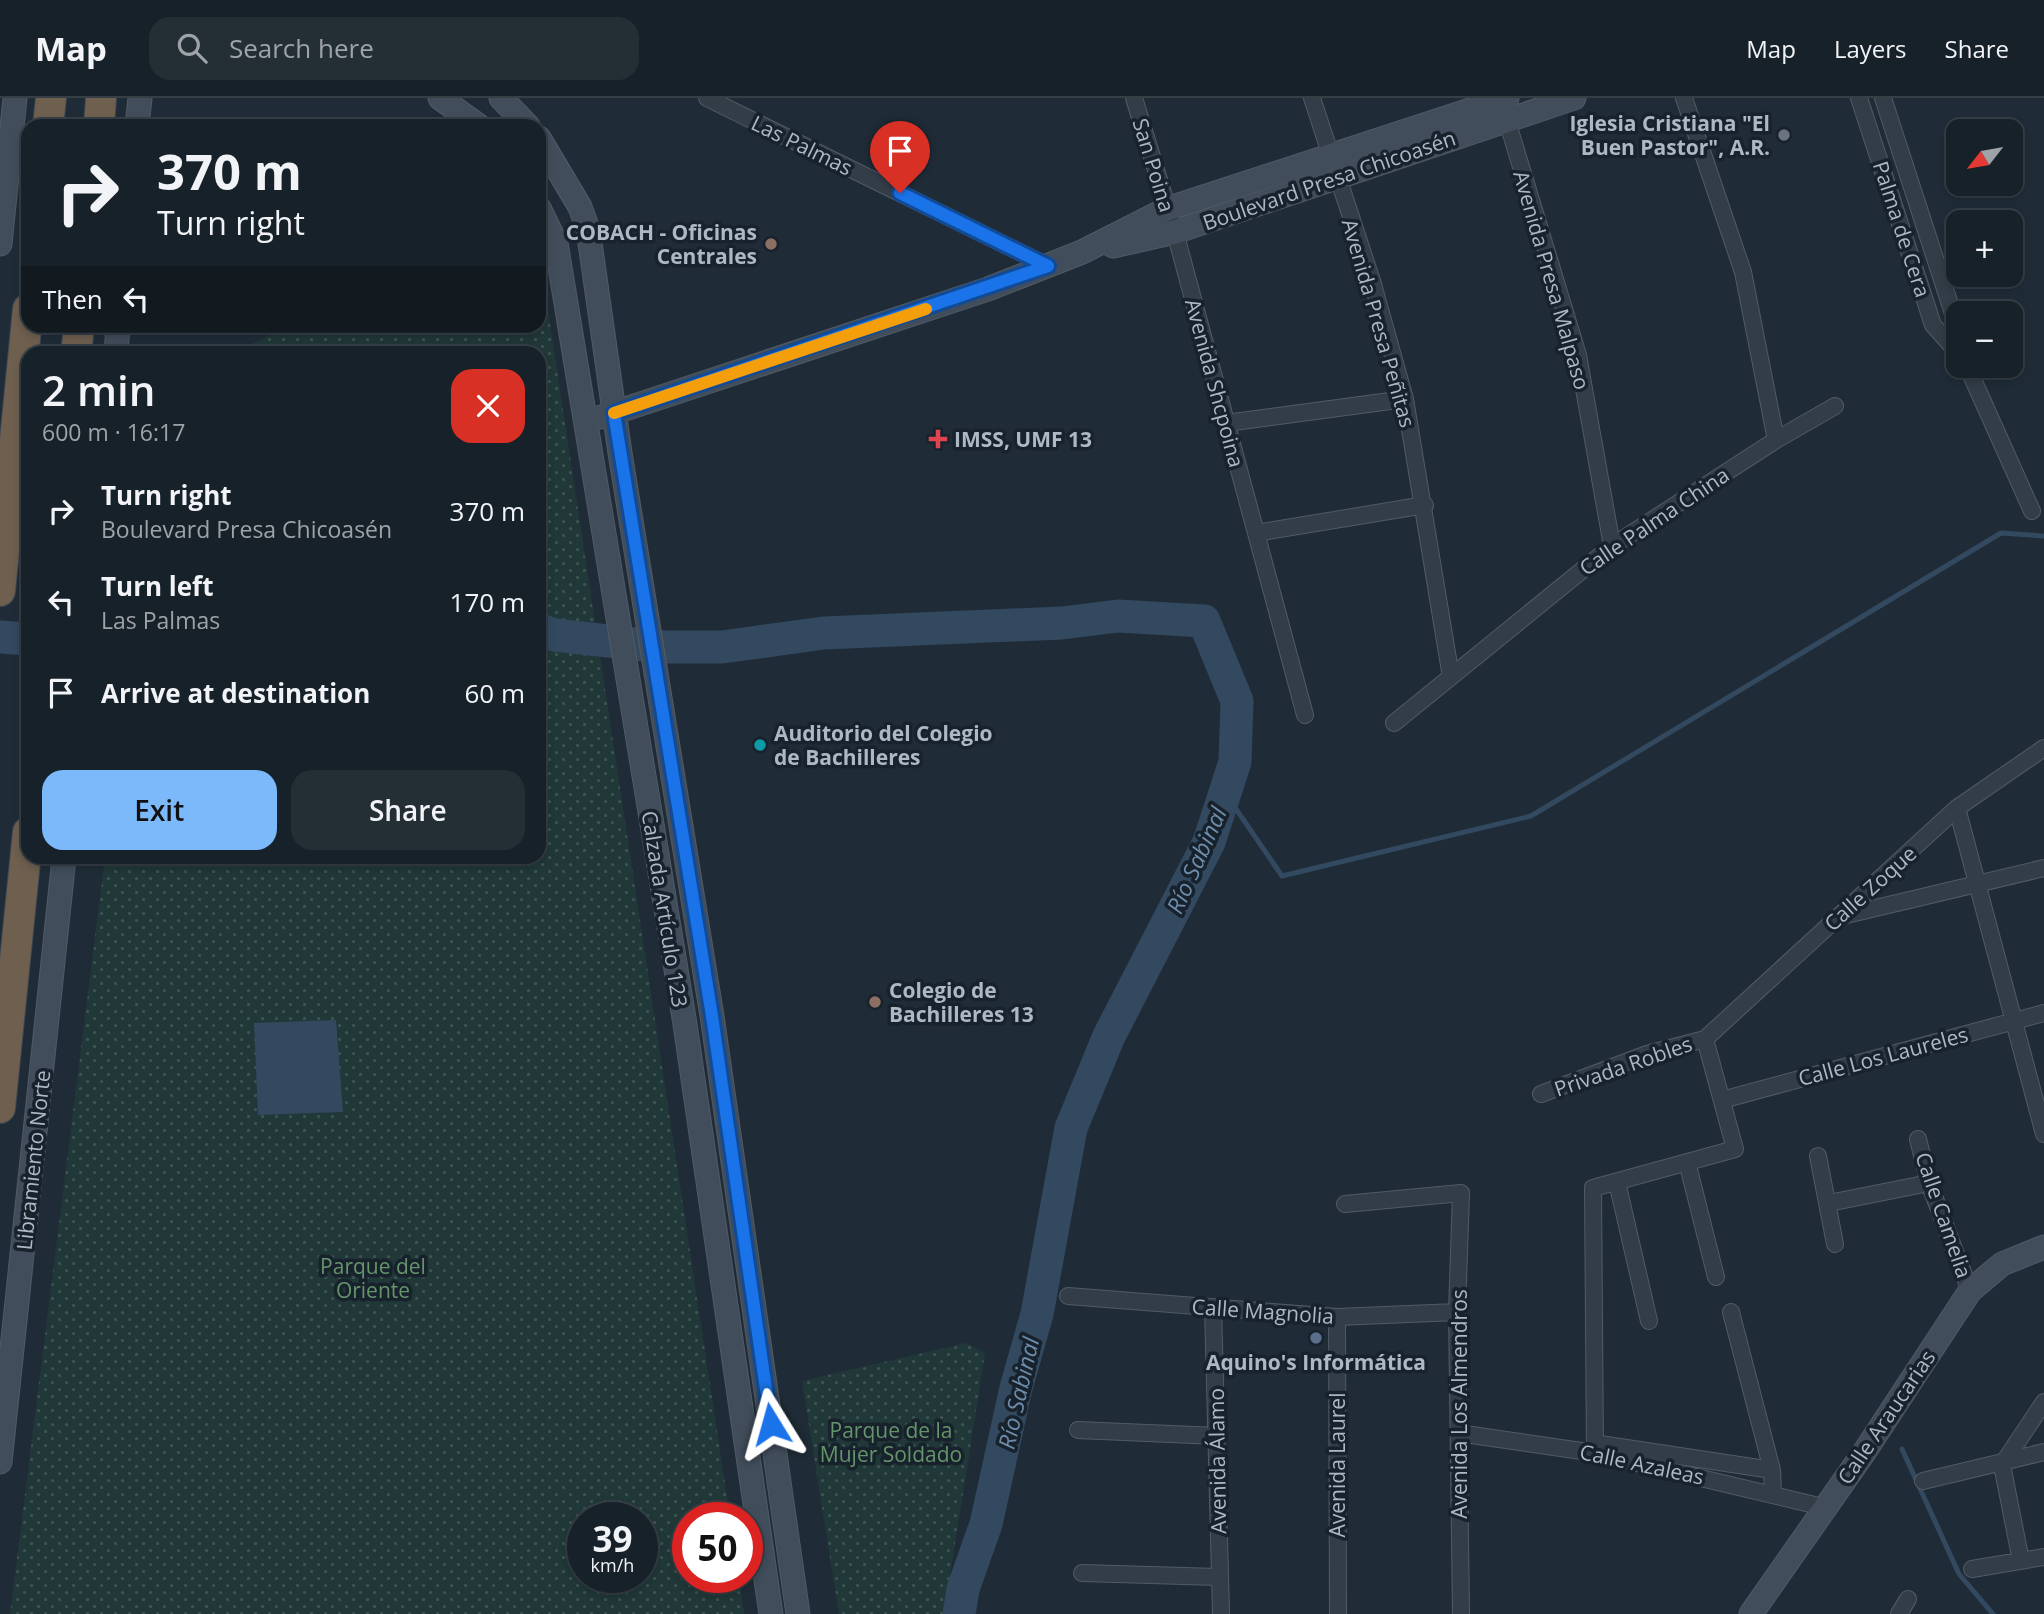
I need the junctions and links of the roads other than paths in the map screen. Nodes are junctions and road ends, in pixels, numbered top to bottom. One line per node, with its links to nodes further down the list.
1 (15, 98): 28 (main road)
2 (51, 98): 16 (highway)
3 (101, 98): 17 (highway)
4 (140, 98): 18 (main road)
5 (440, 98): 19 (main road)
6 (469, 98): 20 (main road)
7 (501, 98): 21 (main road)
8 (707, 98): 30 (street, Las Palmas)
9 (1134, 98): 25 (street, San Poina)
10 (1312, 98): 23 (street, Avenida Presa Peñitas)
11 (1574, 98): 15 (main road, Boulevard Presa Chicoasén)
12 (1684, 98): 40 (street)
13 (1859, 98): 32 (street, Palma de Cera)
14 (1883, 98): 31 (street, Palma de Cera)
15 (1503, 104): 23 (main road, Boulevard Presa Chicoasén); 24 (main road, Boulevard Presa Chicoasén); 45 (street, Avenida Presa Malpaso)
16 (49, 119)
17 (100, 119)
18 (138, 119)
19 (469, 119)
20 (489, 119)
21 (520, 119)
22 (546, 150): 37 (main road, Calzada Artículo 123)
23 (1330, 156): 24 (street, Avenida Presa Peñitas); 25 (main road, Boulevard Presa Chicoasén)
24 (1336, 178): 27 (main road, Boulevard Presa Chicoasén); 35 (street, Avenida Presa Peñitas)
25 (1167, 209): 27 (street, San Poina); 29 (main road, Boulevard Presa Chicoasén)
26 (546, 222): 38 (main road, Calzada Artículo 123)
27 (1175, 232): 29 (main road, Boulevard Presa Chicoasén); 39 (street, Avenida Shcpoina)
28 (0, 244)
29 (1082, 252): 30 (main road, Boulevard Presa Chicoasén)
30 (1048, 266): 37 (main road, Boulevard Presa Chicoasén)
31 (1949, 301)
32 (1946, 340)
33 (21, 371): 44 (highway)
34 (1972, 378): 42 (street)
35 (1405, 399): 39 (street); 41 (street, Avenida Presa Peñitas)
36 (1835, 406): 40 (street, Calle Palma China)
37 (614, 413): 38 (main road, Boulevard Presa Chicoasén); 100 (main road, Calzada Artículo 123)
38 (584, 421): 99 (main road, Calzada Artículo 123)
39 (1226, 423): 43 (street, Avenida Shcpoina)
40 (1776, 440): 45 (street, Calle Palma China)
41 (1425, 505): 43 (street); 47 (street, Avenida Presa Peñitas)
42 (2032, 511)
43 (1256, 533): 48 (street, Avenida Shcpoina)
44 (2, 537): 46 (highway)
45 (1612, 546): 47 (street, Calle Palma China)
46 (0, 589)
47 (1451, 677): 49 (street, Calle Palma China)
48 (1305, 715)
49 (1394, 723)
50 (2044, 748): 51 (street, Calle Zoque)
51 (1956, 808): 55 (street); 56 (street, Calle Zoque)
52 (25, 864): 62 (highway)
53 (63, 864): 87 (main road, Libramiento Norte)
54 (2044, 868): 55 (street)
55 (1978, 884): 56 (street); 58 (street)
56 (1839, 916): 59 (street, Calle Zoque)
57 (2044, 1013): 58 (street, Calle Los Laureles)
58 (2012, 1021): 61 (street, Calle Los Laureles); 63 (street)
59 (1705, 1039): 60 (street, Privada Robles); 61 (street)
60 (1541, 1094)
61 (1722, 1100): 66 (street)
62 (0, 1108)
63 (2044, 1134)
64 (1918, 1139): 68 (street, Calle Camelia)
65 (1818, 1156): 69 (street)
66 (1687, 1162): 67 (street); 73 (street)
67 (1617, 1182): 80 (street); 85 (street)
68 (1929, 1183): 69 (street); 74 (street, Calle Camelia)
69 (1829, 1203): 71 (street)
70 (1345, 1204): 77 (street, Avenida Los Almendros)
71 (1835, 1244)
72 (2044, 1247): 74 (main road, Calle Araucarias)
73 (1716, 1277)
74 (1970, 1291): 92 (main road, Calle Araucarias)
75 (1068, 1296): 76 (street, Calle Magnolia)
76 (1213, 1307): 79 (street, Calle Magnolia); 84 (street, Avenida Álamo)
77 (1457, 1312): 79 (street, Calle Magnolia); 83 (street, Avenida Los Almendros)
78 (1731, 1312): 89 (street)
79 (1336, 1317): 102 (street, Avenida Laurel)
80 (1649, 1321)
81 (2044, 1402): 88 (street)
82 (1078, 1430): 84 (street)
83 (1458, 1433): 85 (street, Calle Azaleas); 103 (street, Avenida Los Almendros)
84 (1217, 1436): 97 (street, Avenida Álamo)
85 (1594, 1448): 89 (street); 91 (street, Calle Azaleas)
86 (2044, 1452): 88 (street)
87 (0, 1462)
88 (2002, 1465): 90 (street); 94 (street)
89 (1772, 1470): 91 (street)
90 (1923, 1481)
91 (1773, 1493): 92 (street, Calle Azaleas)
92 (1824, 1507): 104 (main road, Calle Araucarias)
93 (2044, 1557): 94 (street)
94 (2021, 1561): 95 (street)
95 (1972, 1569)
96 (1082, 1573): 97 (street)
97 (1218, 1577): 101 (street, Avenida Álamo)
98 (1908, 1599): 105 (street)
99 (771, 1614)
100 (798, 1614)
101 (1221, 1614)
102 (1338, 1614)
103 (1461, 1614)
104 (1751, 1614)
105 (1899, 1614)

